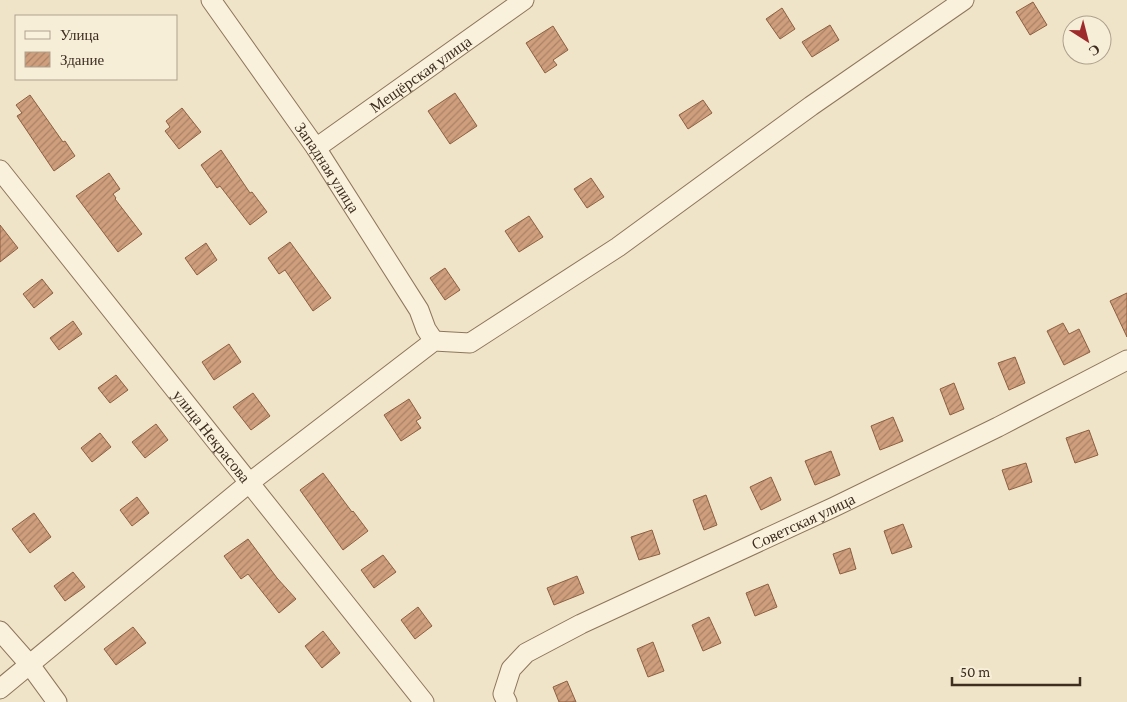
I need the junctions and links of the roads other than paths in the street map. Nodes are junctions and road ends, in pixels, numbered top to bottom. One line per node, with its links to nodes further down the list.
1 (211, 0): 4 (street, Западная улица)
2 (524, 0): 4 (street, Мещёрская улица)
3 (964, 0): 6 (street)
4 (316, 148): 6 (street, Западная улица)
5 (0, 170): 8 (street, улица Некрасова)
6 (434, 341): 8 (street)
7 (1127, 360): 14 (street, Советская улица)
8 (249, 483): 10 (street); 13 (street, улица Некрасова)
9 (0, 631): 10 (street)
10 (30, 665): 11 (street); 12 (street)
11 (0, 689)
12 (57, 702)
13 (424, 702)
14 (507, 702)

